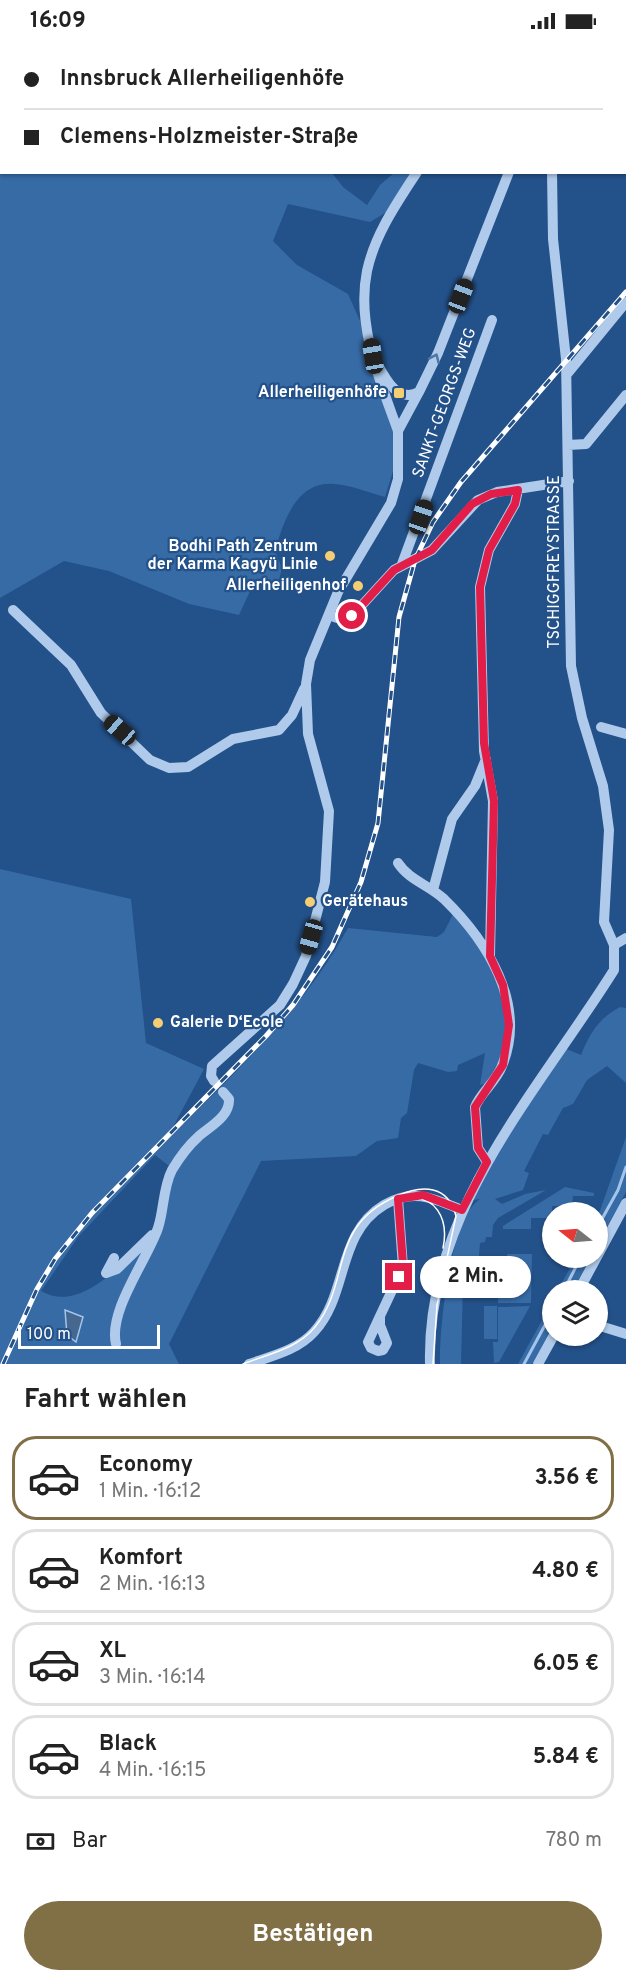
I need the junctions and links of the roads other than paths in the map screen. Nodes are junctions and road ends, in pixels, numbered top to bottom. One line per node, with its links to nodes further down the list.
1 (416, 174): 6 (street)
2 (508, 174): 8 (street, one-way to 2)
3 (552, 174): 7 (street, TSCHIGGFREYSTRASSE)
4 (626, 302): 7 (street)
5 (492, 320): 14 (street, SANKT-GEORGS-WEG)
6 (373, 356): 8 (street); 10 (street)
7 (567, 374): 11 (street, TSCHIGGFREYSTRASSE)
8 (419, 392): 10 (street)
9 (626, 395): 11 (street)
10 (398, 431): 15 (street)
11 (568, 445): 12 (street, TSCHIGGFREYSTRASSE)
12 (569, 481): 13 (street, SANKT-GEORGS-WEG); 25 (street, TSCHIGGFREYSTRASSE)
13 (518, 490): 14 (street, SANKT-GEORGS-WEG); 21 (street)
14 (402, 564): 17 (street, SANKT-GEORGS-WEG)
15 (352, 573): 17 (street); 18 (street)
16 (13, 610): 18 (street)
17 (334, 618): 18 (street)
18 (306, 684): 27 (street)
19 (601, 727): 20 (street)
20 (626, 734)
21 (486, 759): 23 (street); 26 (street)
22 (398, 863): 23 (street)
23 (433, 890): 26 (street)
24 (626, 938): 25 (street)
25 (614, 945): 29 (street)
26 (490, 956): 29 (street)
27 (212, 1076)
28 (223, 1092): 33 (street)
29 (487, 1162): 32 (street)
30 (398, 1199): 32 (street); 36 (street); 41 (street)
31 (626, 1203): 35 (street)
32 (462, 1210): 42 (street)
33 (158, 1228): 34 (street); 39 (street)
34 (114, 1258)
35 (584, 1280)
36 (380, 1316)
37 (608, 1328): 38 (street)
38 (626, 1334)
39 (116, 1344)
40 (548, 1346): 43 (street)
41 (249, 1364)
42 (430, 1364)
43 (538, 1364)

